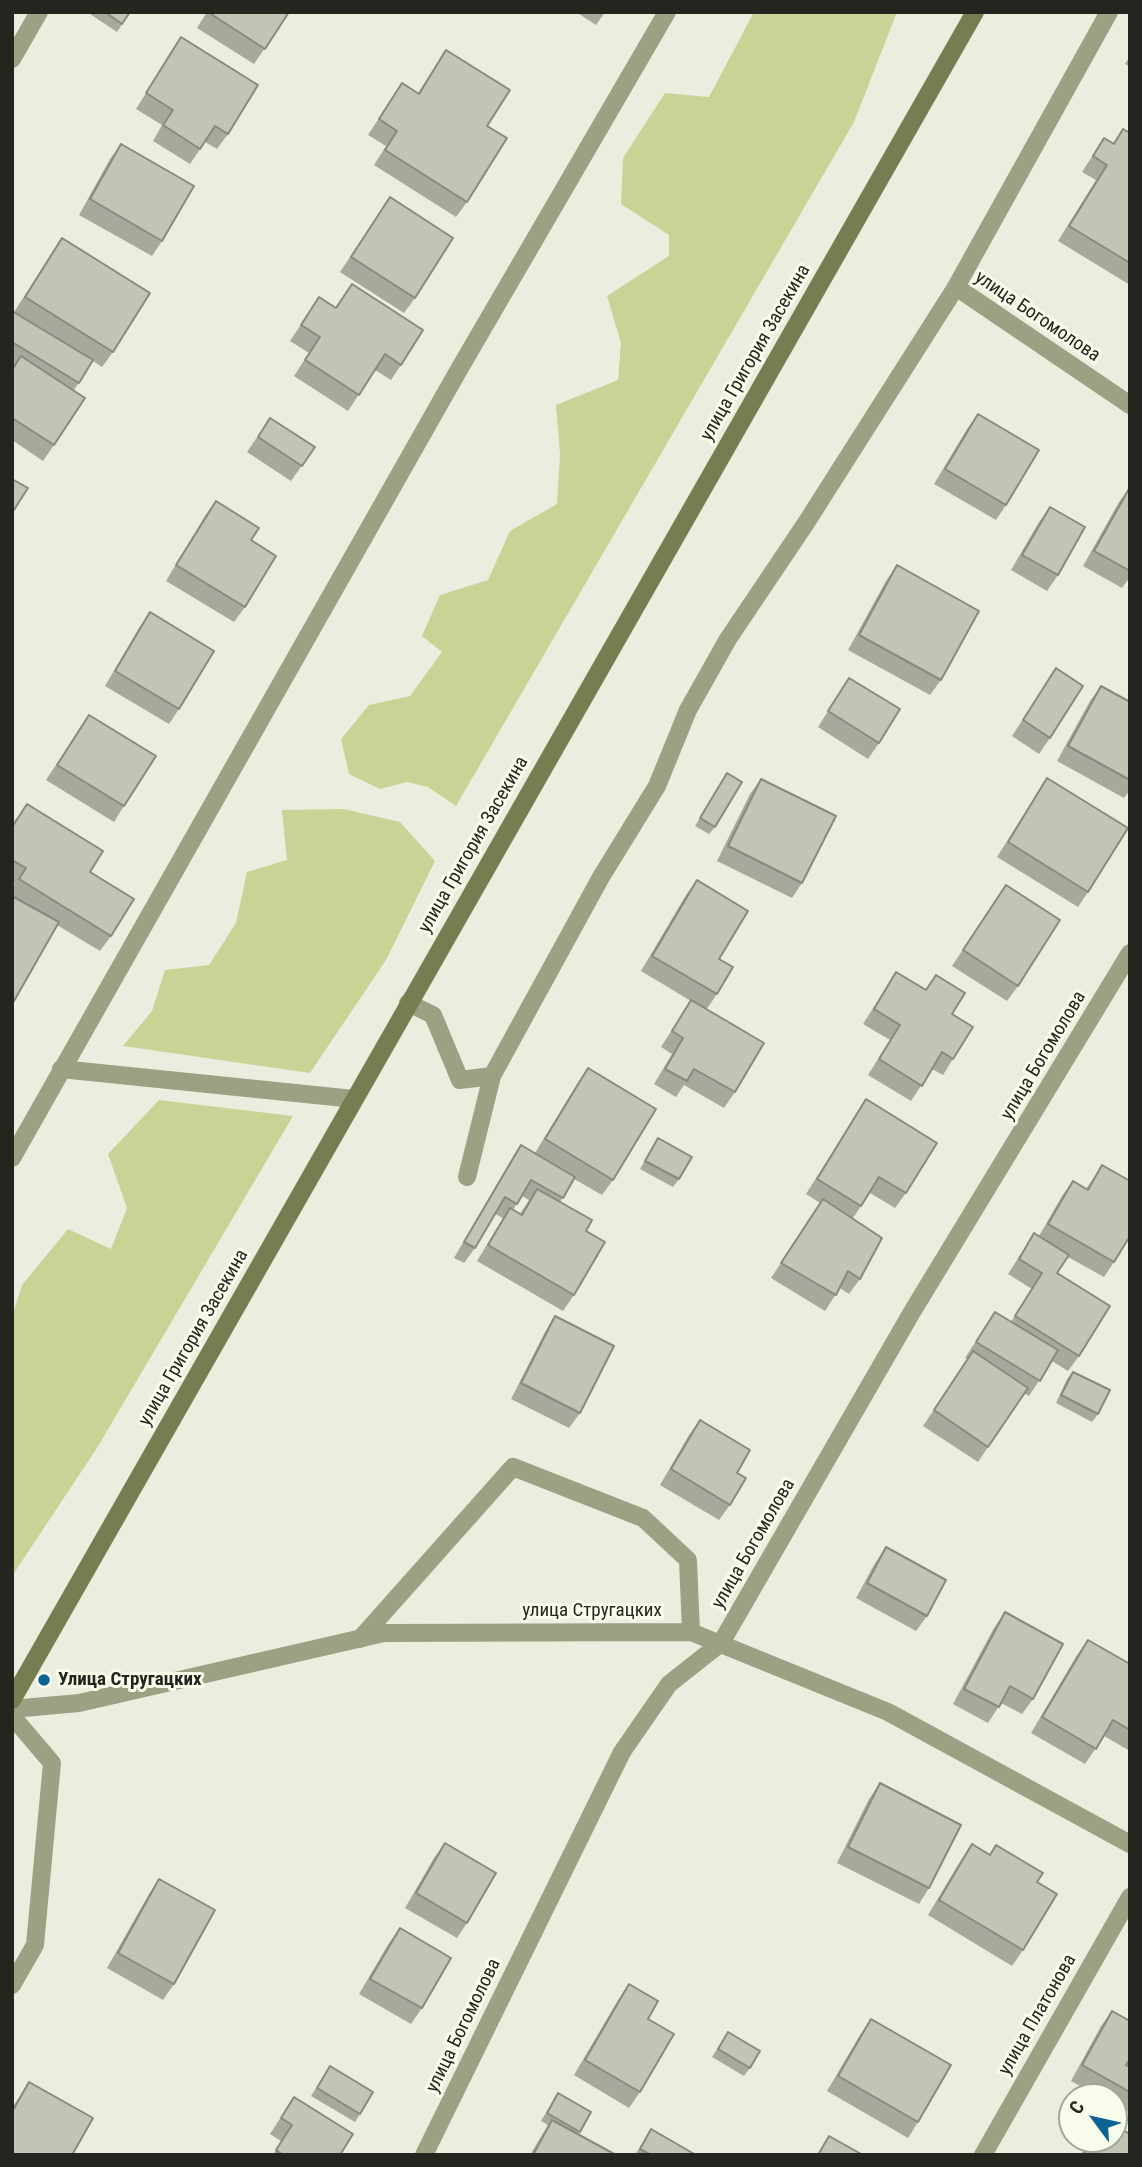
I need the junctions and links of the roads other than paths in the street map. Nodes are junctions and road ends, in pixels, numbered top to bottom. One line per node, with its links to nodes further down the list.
1 (39, 12): 5 (street)
2 (667, 12): 10 (street)
3 (975, 12): 9 (main road, улица Григория Засекина)
4 (1109, 12): 6 (street)
5 (12, 60)
6 (956, 287): 7 (street, улица Богомолова); 11 (street)
7 (1130, 405)
8 (1130, 953): 17 (street, улица Богомолова)
9 (408, 1003): 11 (street); 12 (main road, улица Григория Засекина)
10 (61, 1069): 12 (street); 13 (street)
11 (492, 1076): 14 (street)
12 (354, 1099): 18 (main road, улица Григория Засекина)
13 (12, 1158)
14 (467, 1177)
15 (691, 1632): 16 (street, улица Стругацких); 16 (street); 17 (street, улица Стругацких)
16 (360, 1639): 19 (street, улица Стругацких)
17 (721, 1643): 21 (street, улица Стругацких); 24 (street, улица Богомолова)
18 (12, 1700)
19 (12, 1709)
20 (12, 1716): 23 (street)
21 (1130, 1844)
22 (1130, 1897): 25 (street, улица Платонова)
23 (12, 1986)
24 (424, 2155)
25 (983, 2155)

